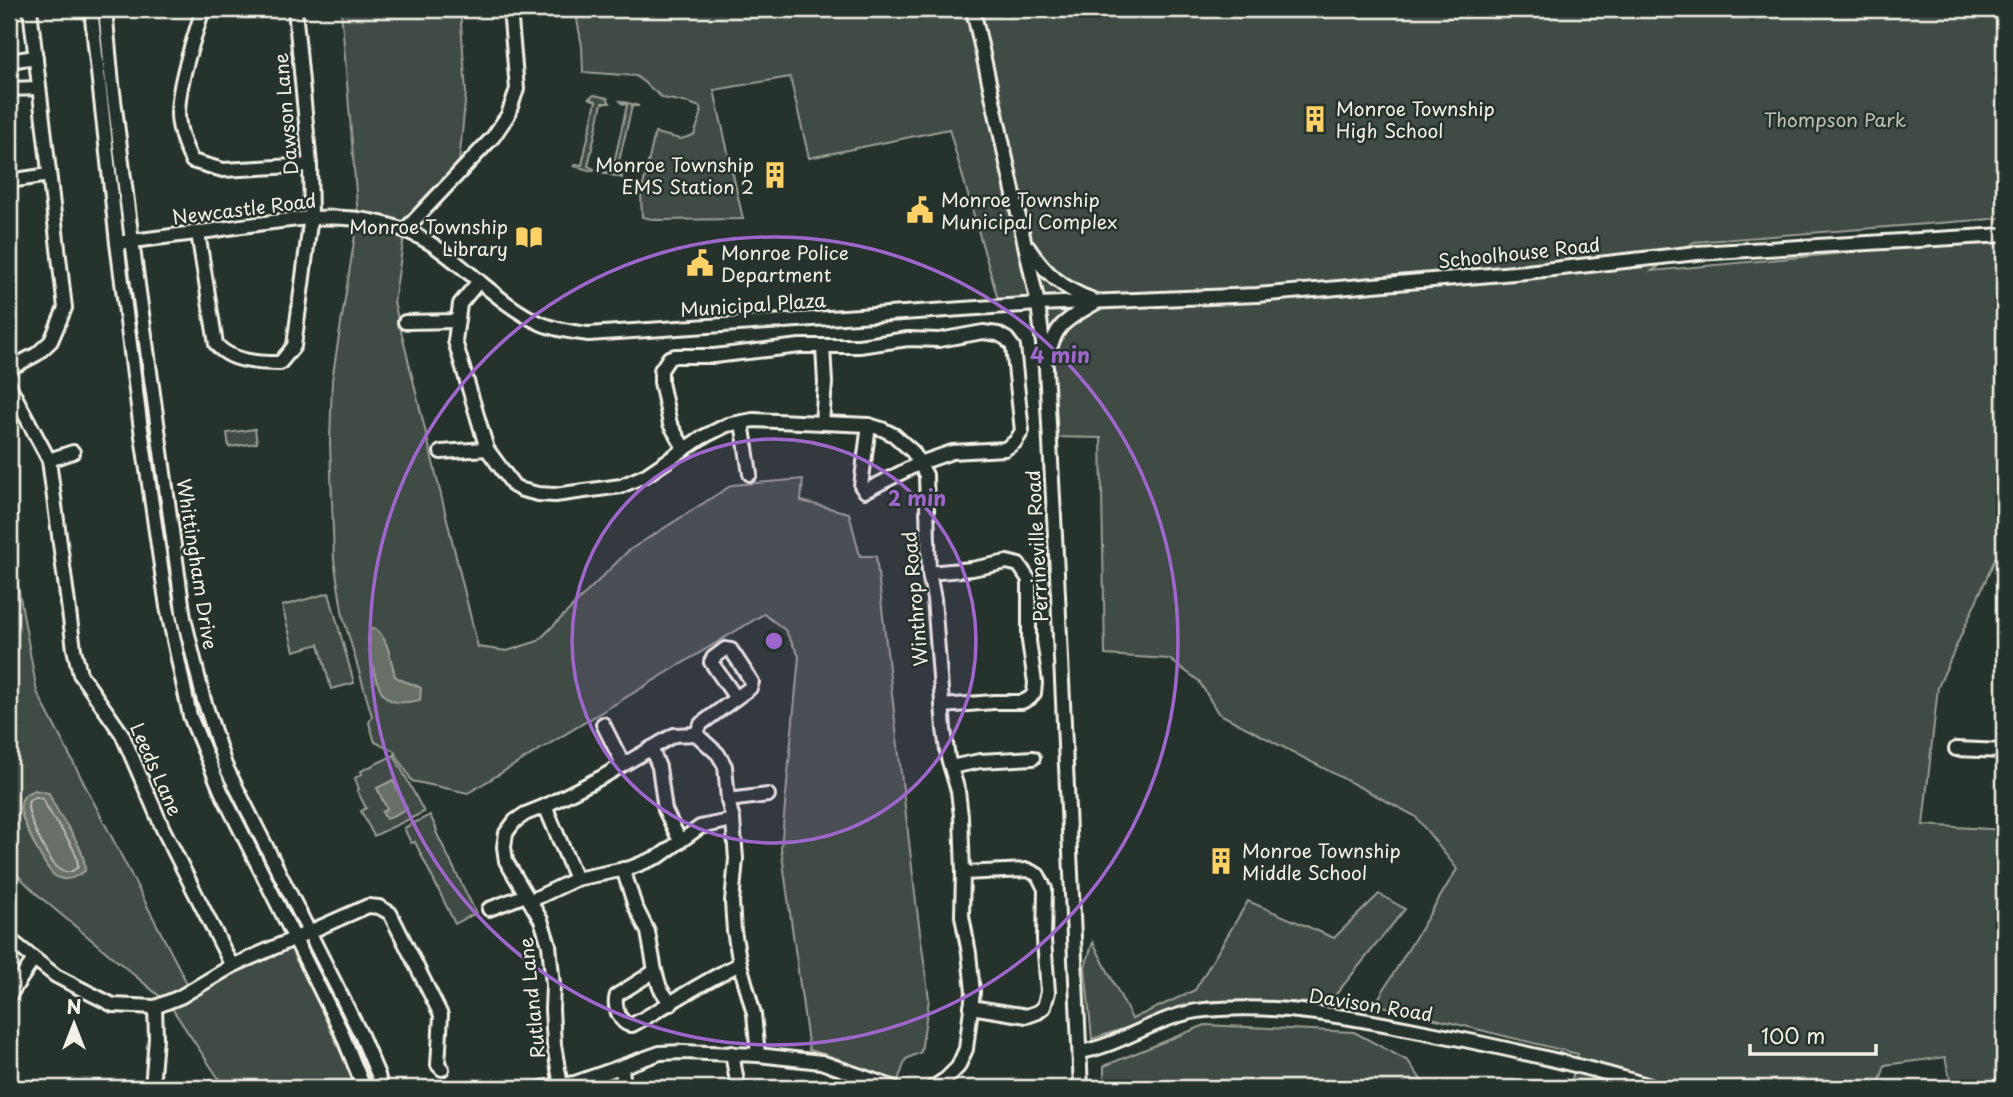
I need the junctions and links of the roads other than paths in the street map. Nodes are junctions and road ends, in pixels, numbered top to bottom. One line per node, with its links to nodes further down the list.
1 (30, 9): 8 (street)
2 (91, 9): 21 (street, Whittingham Drive)
3 (105, 9): 20 (street, Whittingham Drive)
4 (200, 9): 12 (street)
5 (295, 9): 12 (street, Dawson Lane)
6 (510, 9): 16 (street)
7 (972, 9): 19 (street, Perrineville Road)
8 (36, 57): 9 (street); 11 (street)
9 (9, 61)
10 (9, 89): 11 (street)
11 (39, 89): 13 (street)
12 (310, 165): 15 (street, Dawson Lane)
13 (49, 175): 14 (street); 30 (street)
14 (9, 181)
15 (311, 216): 16 (street, Newcastle Road); 17 (street, Newcastle Road); 17 (street, Dawson Lane)
16 (405, 230): 22 (street, Newcastle Road)
17 (198, 233): 20 (street, Newcastle Road)
18 (2004, 235): 23 (street, Schoolhouse Road)
19 (1023, 239): 23 (street); 24 (street, Perrineville Road)
20 (132, 241): 21 (street, Newcastle Road); 63 (street, Whittingham Drive)
21 (117, 243): 64 (street, Whittingham Drive)
22 (479, 281): 25 (street, Newcastle Road); 26 (street)
23 (1098, 302): 24 (street, Schoolhouse Road); 29 (street)
24 (1038, 304): 25 (street, Municipal Plaza); 29 (street, Perrineville Road)
25 (517, 309)
26 (457, 321): 27 (street); 36 (street)
27 (405, 322)
28 (823, 347): 33 (street); 35 (street); 40 (street)
29 (1046, 368): 74 (street, Perrineville Road)
30 (9, 369)
31 (9, 385): 39 (street, Leeds Lane)
32 (742, 422): 33 (street); 35 (street); 41 (street)
33 (822, 423): 34 (street)
34 (869, 425): 40 (street); 40 (street)
35 (684, 448): 36 (street)
36 (486, 449): 38 (street)
37 (73, 452): 39 (street)
38 (441, 452)
39 (49, 460): 68 (street, Leeds Lane)
40 (920, 463): 42 (street, Winthrop Road)
41 (750, 474)
42 (929, 573): 44 (street, Winthrop Road); 44 (street)
43 (736, 698): 46 (street)
44 (942, 706): 52 (street, Winthrop Road)
45 (603, 724): 51 (street)
46 (696, 734): 47 (street, Rutland Lane); 54 (street)
47 (651, 748): 51 (street, Rutland Lane); 57 (street)
48 (1956, 748): 49 (street)
49 (2004, 751)
50 (1033, 758): 52 (street)
51 (623, 764): 55 (street, Rutland Lane)
52 (951, 768): 59 (street, Winthrop Road)
53 (768, 795): 54 (street)
54 (728, 800): 56 (street)
55 (545, 806): 60 (street); 61 (street, Rutland Lane)
56 (733, 820): 57 (street); 67 (street)
57 (680, 841): 58 (street)
58 (623, 869): 60 (street); 69 (street)
59 (963, 873): 73 (street, Winthrop Road); 73 (street)
60 (576, 879): 61 (street)
61 (528, 898): 62 (street); 79 (street, Rutland Lane)
62 (489, 909)
63 (309, 932): 64 (street); 78 (street); 82 (street, Whittingham Drive)
64 (296, 938): 68 (street); 81 (street, Whittingham Drive)
65 (9, 939): 66 (street)
66 (34, 959): 70 (street); 72 (street)
67 (740, 964): 71 (street); 76 (street)
68 (232, 965): 72 (street)
69 (655, 971): 71 (street); 71 (street)
70 (9, 996)
71 (671, 1004)
72 (155, 1007): 80 (street)
73 (971, 1007): 87 (street, Winthrop Road)
74 (1080, 1052): 88 (street, Perrineville Road); 89 (street, Davison Road)
75 (732, 1053): 76 (street); 77 (street); 85 (street)
76 (758, 1055): 86 (street)
77 (622, 1068): 79 (street); 84 (street)
78 (442, 1069)
79 (561, 1086): 83 (street)
80 (152, 1088)
81 (364, 1088)
82 (381, 1088)
83 (542, 1088)
84 (624, 1088)
85 (738, 1088)
86 (895, 1088)
87 (932, 1088)
88 (1081, 1088)
89 (1657, 1088)

